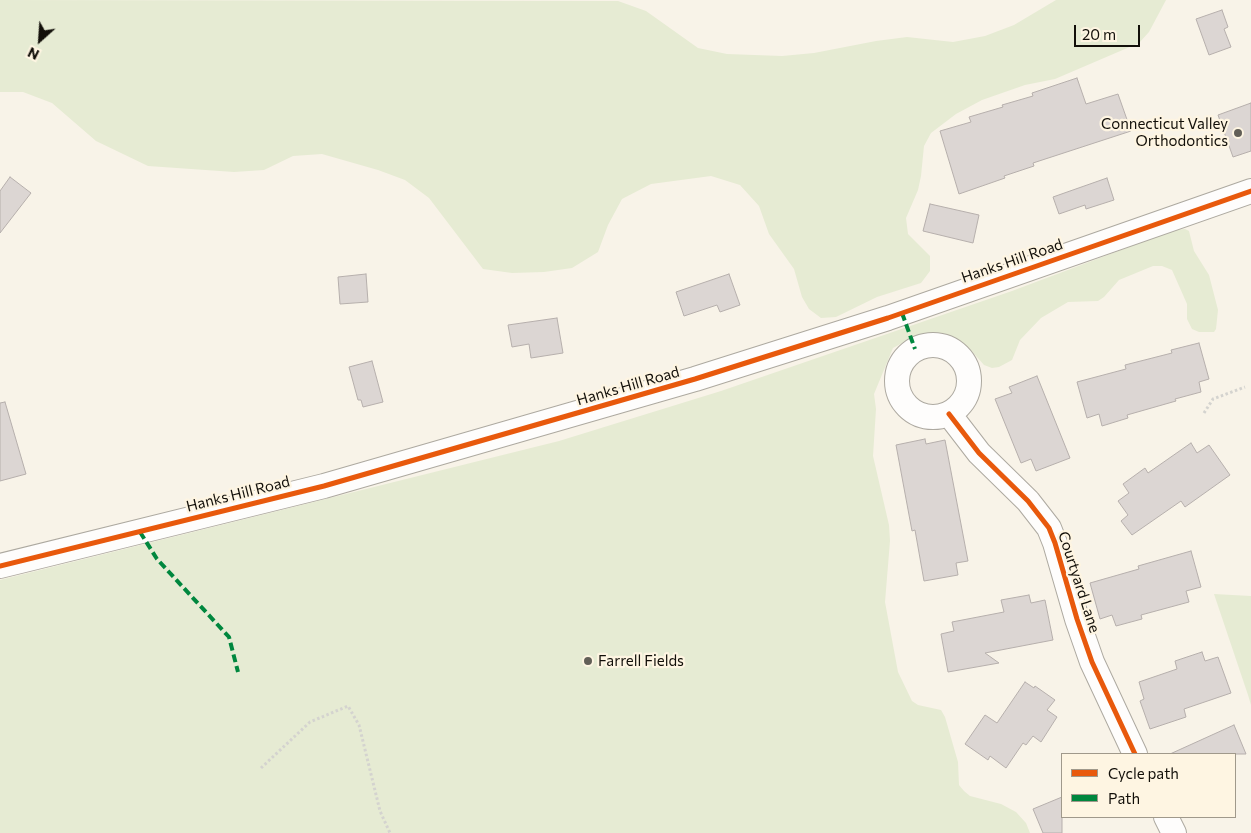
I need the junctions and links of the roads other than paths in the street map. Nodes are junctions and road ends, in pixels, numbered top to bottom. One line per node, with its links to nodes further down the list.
1 (1251, 191): 3 (street, Hanks Hill Road)
2 (950, 414): 4 (street, Courtyard Lane)
3 (0, 566)
4 (1135, 753)
5 (1166, 818): 6 (street)
6 (1174, 833)

